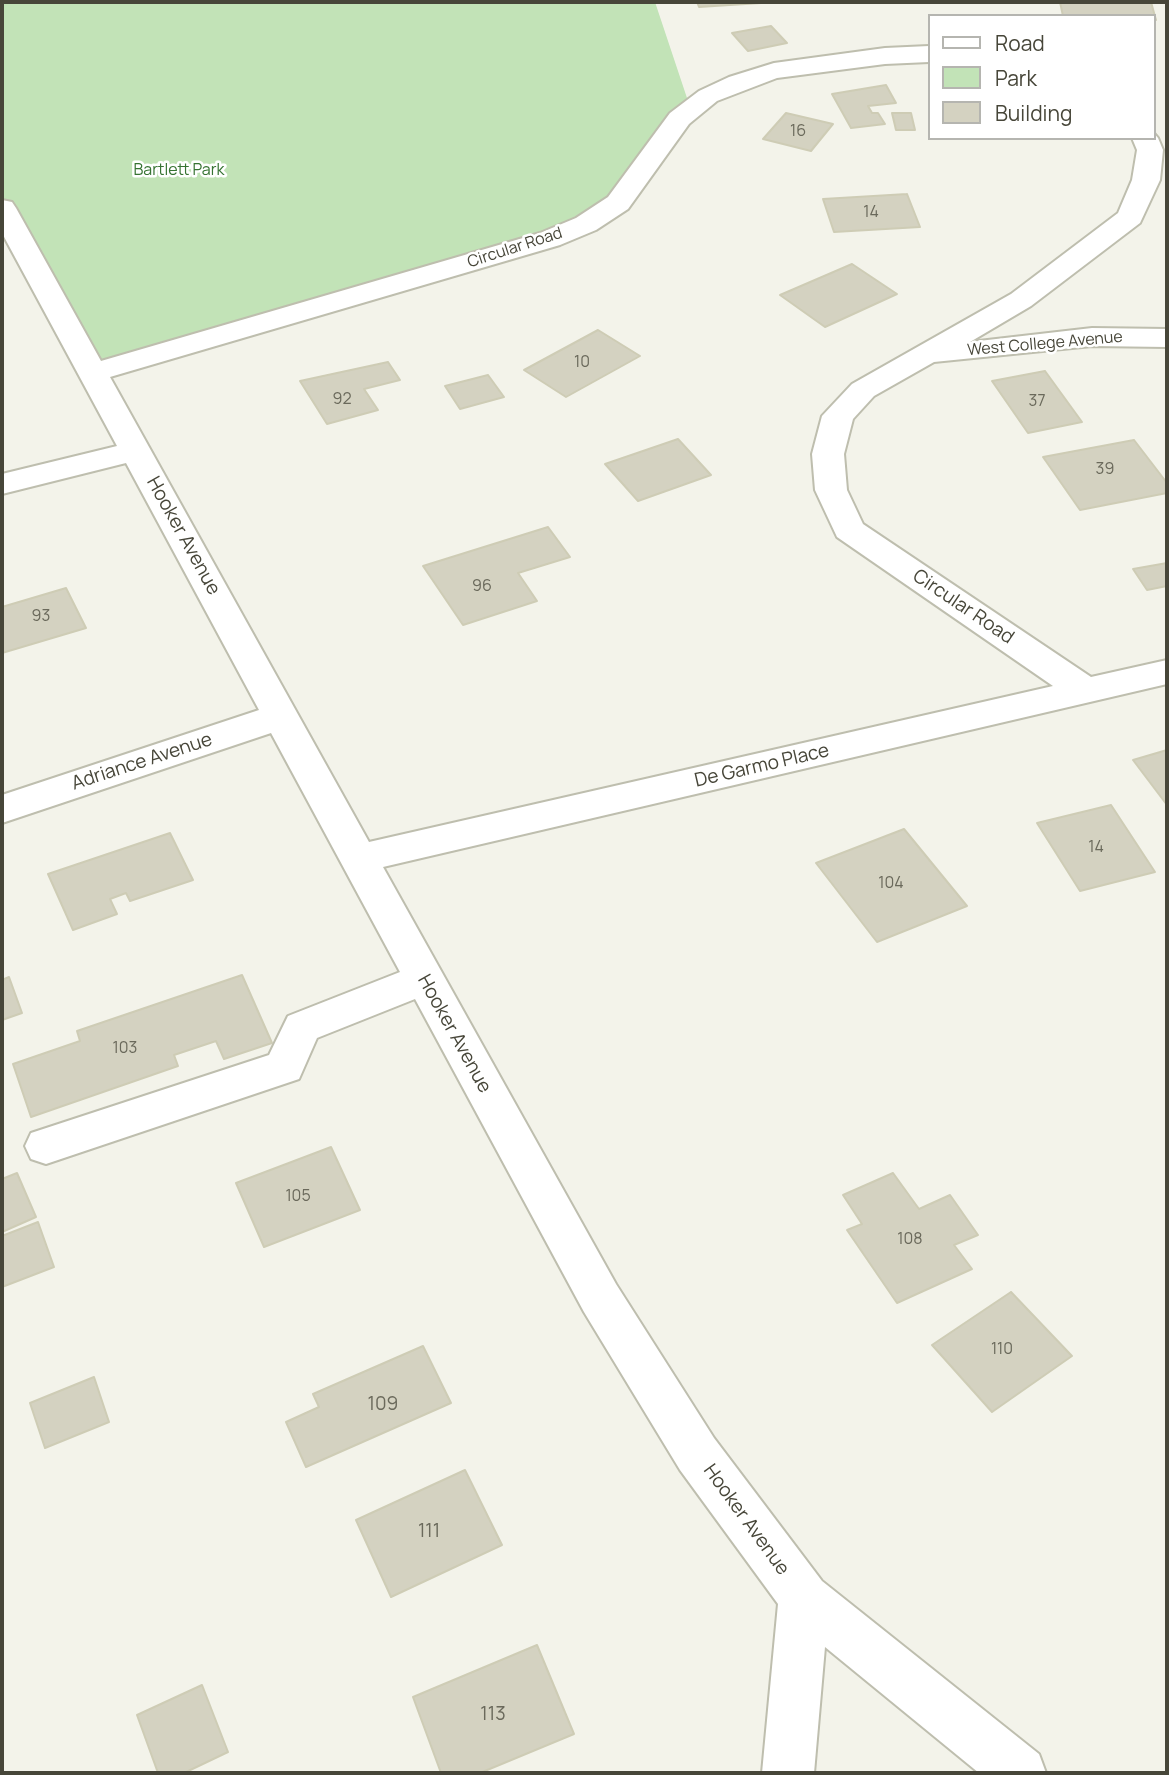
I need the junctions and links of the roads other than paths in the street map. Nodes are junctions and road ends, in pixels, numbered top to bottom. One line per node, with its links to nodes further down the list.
1 (928, 54): 6 (street, Circular Road)
2 (1146, 140): 5 (street, Circular Road)
3 (2, 208): 6 (street, Hooker Avenue)
4 (1167, 338): 5 (street, West College Avenue)
5 (923, 355): 10 (street, Circular Road)
6 (93, 373): 7 (street, Hooker Avenue)
7 (136, 451): 8 (street); 11 (street, Hooker Avenue)
8 (2, 484)
9 (1167, 672): 10 (street, De Garmo Place)
10 (1086, 691): 13 (street, De Garmo Place)
11 (282, 716): 12 (street, Adriance Avenue); 13 (street, Hooker Avenue)
12 (2, 809)
13 (357, 859): 14 (street, Hooker Avenue)
14 (424, 979): 15 (street); 16 (street, Hooker Avenue)
15 (46, 1146)
16 (804, 1598): 17 (street); 18 (street, Hooker Avenue)
17 (788, 1773)
18 (1020, 1773)

